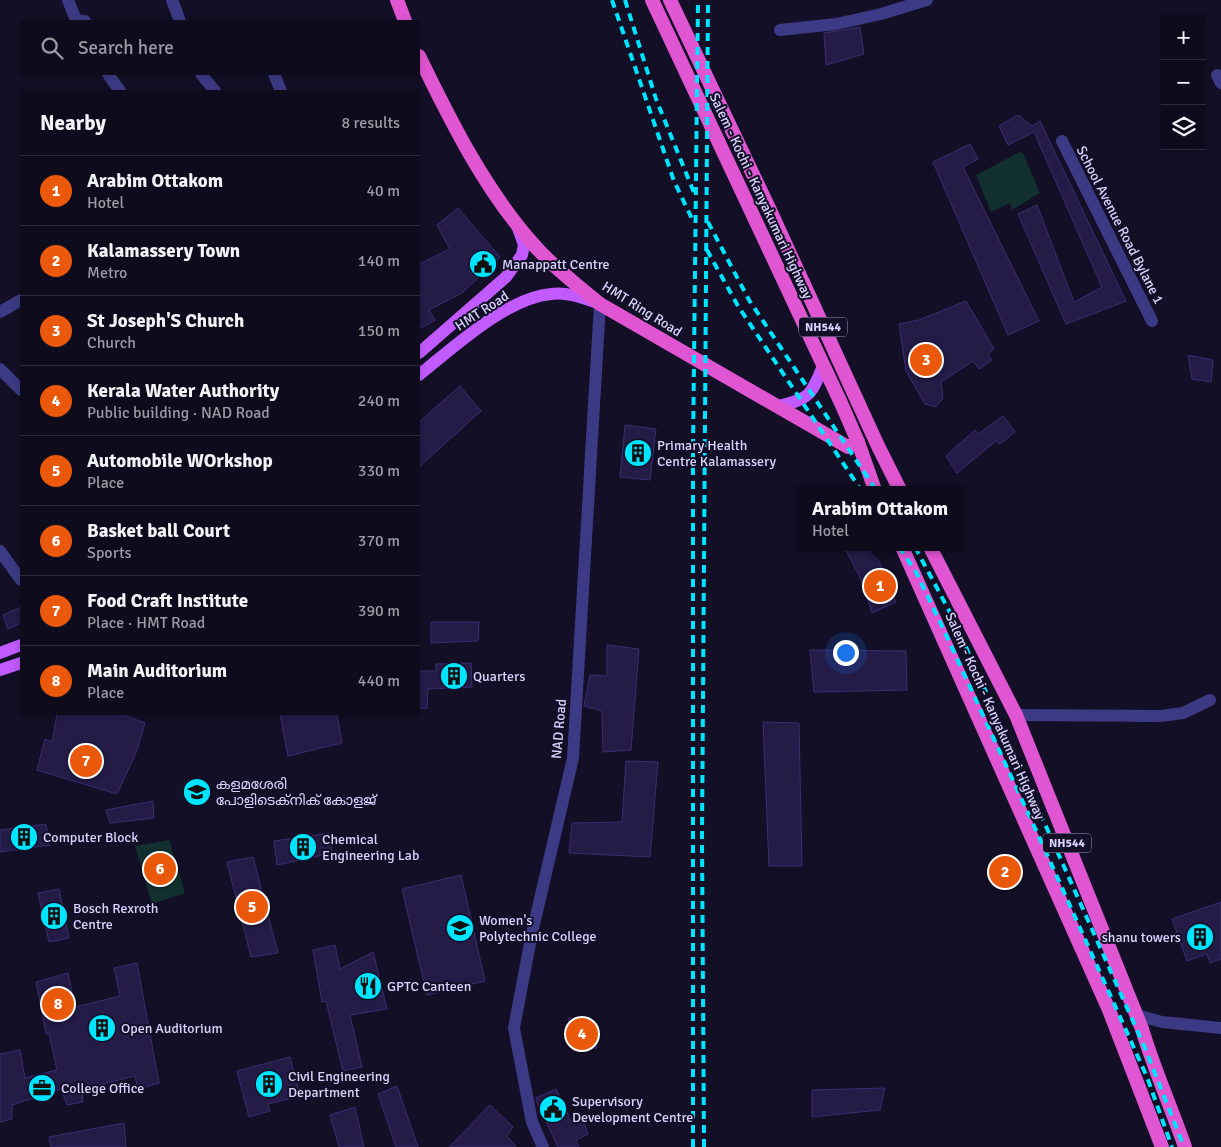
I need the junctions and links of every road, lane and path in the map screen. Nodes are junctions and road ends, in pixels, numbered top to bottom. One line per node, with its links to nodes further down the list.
1 (68, 0): 7 (street)
2 (172, 0): 8 (street)
3 (397, 0): 9 (highway)
4 (652, 0): 25 (highway, Salem - Kochi - Kanyakumari Highway / NH544)
5 (670, 0): 31 (highway, Salem - Kochi - Kanyakumari Highway / NH544)
6 (927, 0): 10 (street)
7 (76, 20)
8 (180, 20)
9 (405, 20)
10 (780, 30)
11 (420, 58): 19 (highway, HMT Ring Road)
12 (109, 75): 15 (street)
13 (202, 75): 16 (street)
14 (274, 75): 17 (street)
15 (119, 90)
16 (214, 90)
17 (282, 90)
18 (1062, 141): 23 (street, School Avenue Road Bylane 1)
19 (513, 219): 21 (highway, HMT Ring Road); 24 (main road, HMT Road)
20 (20, 301): 22 (street)
21 (600, 304): 27 (main road, HMT Road); 30 (highway, HMT Ring Road); 47 (street, NAD Road)
22 (0, 312)
23 (1152, 321)
24 (420, 352)
25 (823, 366): 29 (highway, Salem - Kochi - Kanyakumari Highway / NH544); 30 (main road)
26 (0, 369): 28 (street)
27 (420, 374)
28 (20, 389)
29 (841, 403): 31 (highway); 32 (highway, Salem - Kochi - Kanyakumari Highway / NH544)
30 (778, 406): 32 (highway, HMT Ring Road)
31 (860, 408): 34 (highway, Salem - Kochi - Kanyakumari Highway / NH544)
32 (858, 442): 33 (highway, Salem - Kochi - Kanyakumari Highway / NH544)
33 (874, 486)
34 (898, 486)
35 (0, 551): 38 (street)
36 (904, 551): 48 (highway, Salem - Kochi - Kanyakumari Highway / NH544)
37 (932, 551): 44 (highway, Salem - Kochi - Kanyakumari Highway / NH544)
38 (20, 579)
39 (20, 645): 40 (main road)
40 (0, 653)
41 (20, 663): 42 (main road)
42 (0, 670)
43 (1210, 700): 44 (street)
44 (1016, 715): 45 (highway, Salem - Kochi - Kanyakumari Highway / NH544)
45 (1136, 1015): 46 (street); 49 (highway, Salem - Kochi - Kanyakumari Highway / NH544)
46 (1221, 1028)
47 (543, 1147)
48 (1162, 1147)
49 (1184, 1147)

